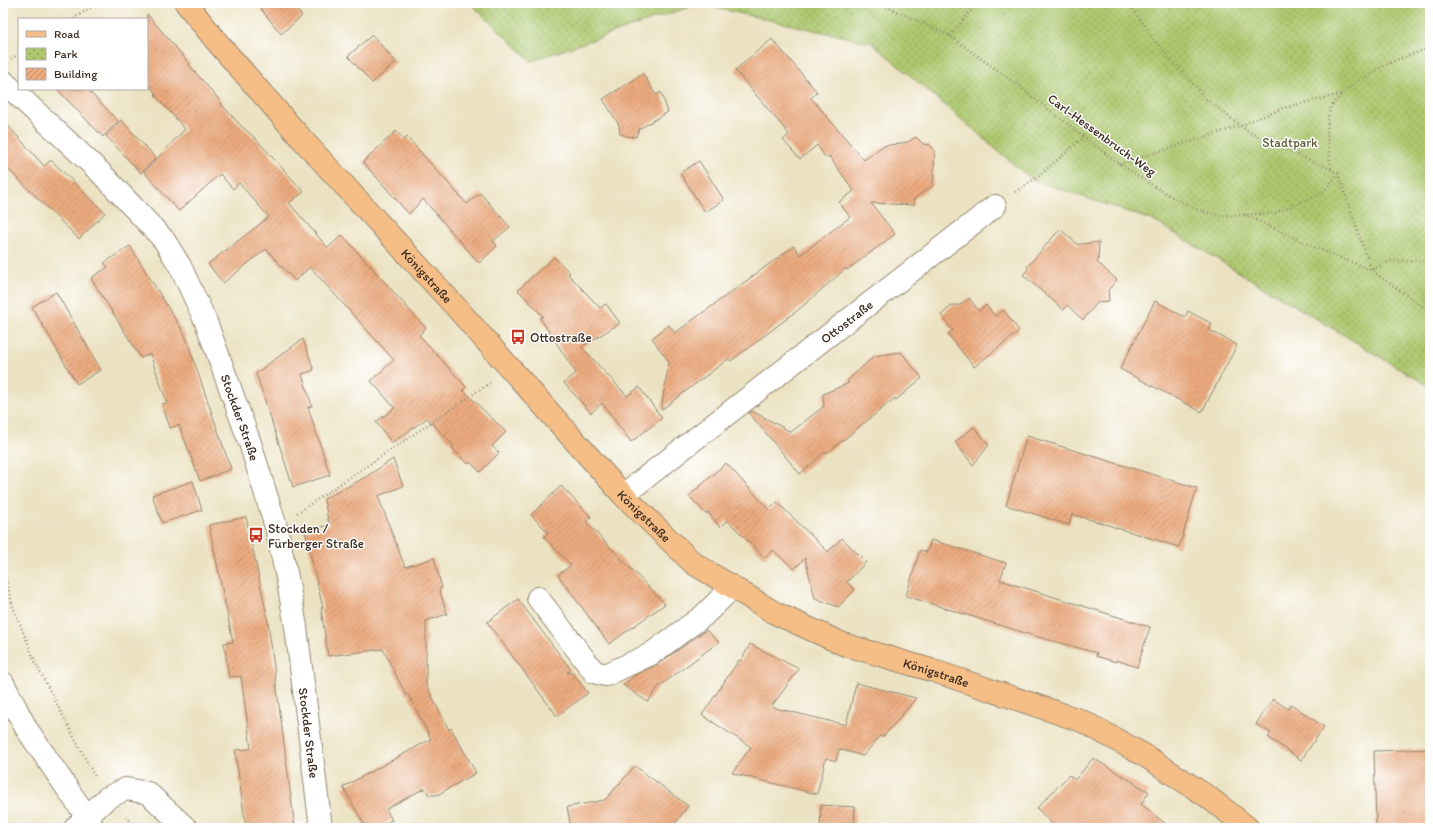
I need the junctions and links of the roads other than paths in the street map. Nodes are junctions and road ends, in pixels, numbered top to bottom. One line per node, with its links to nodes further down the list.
1 (186, 3): 4 (main road, Königstraße)
2 (3, 80): 10 (street, Stockder Straße)
3 (995, 206): 4 (street, Ottostraße)
4 (623, 495): 5 (main road, Königstraße)
5 (733, 587): 6 (street); 11 (main road, Königstraße)
6 (538, 598)
7 (3, 683): 8 (street)
8 (84, 824): 9 (street)
9 (186, 828)
10 (321, 828)
11 (1248, 828)

